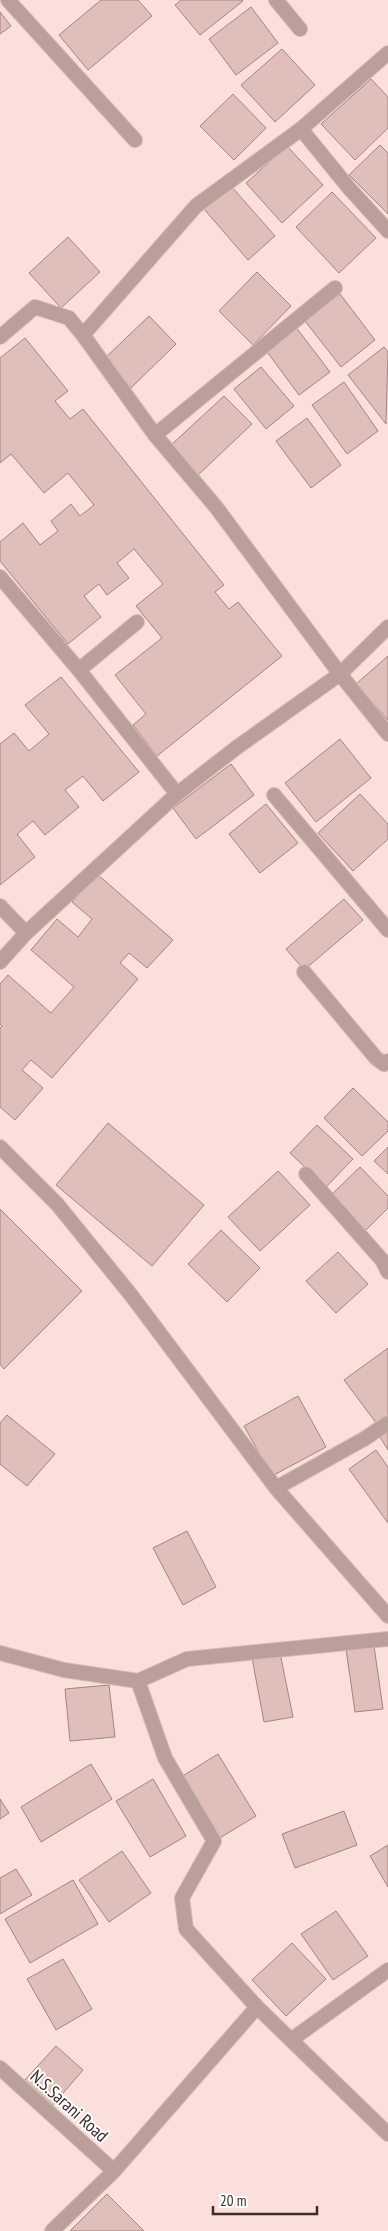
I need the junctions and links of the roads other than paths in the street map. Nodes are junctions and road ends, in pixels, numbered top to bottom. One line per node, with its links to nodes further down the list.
1 (8, 0): 6 (street)
2 (276, 0): 3 (street)
3 (300, 29)
4 (388, 53): 5 (street)
5 (301, 129): 7 (street); 9 (street)
6 (135, 140)
7 (388, 231)
8 (335, 288): 11 (street)
9 (83, 335): 10 (street); 11 (street)
10 (0, 337)
11 (155, 435): 16 (street)
12 (0, 577): 15 (street)
13 (136, 622): 15 (street)
14 (388, 627): 16 (street)
15 (79, 670): 18 (street)
16 (340, 674): 17 (street); 18 (street)
17 (388, 734)
18 (177, 794): 22 (street)
19 (274, 795): 21 (street)
20 (0, 906): 22 (street)
21 (388, 930)
22 (26, 934): 23 (street)
23 (0, 962)
24 (304, 972): 25 (street)
25 (388, 1061)
26 (0, 1147): 30 (street)
27 (306, 1174): 28 (street)
28 (388, 1272)
29 (388, 1422): 30 (street)
30 (276, 1488): 31 (street)
31 (388, 1616)
32 (388, 1639): 34 (street)
33 (0, 1653): 34 (street)
34 (138, 1681): 36 (street)
35 (388, 1970): 37 (street)
36 (257, 2007): 37 (street); 40 (street)
37 (291, 2040): 39 (street)
38 (0, 2068): 40 (street, N.S.Sarani Road)
39 (388, 2134)
40 (114, 2171): 41 (street)
41 (52, 2231)

